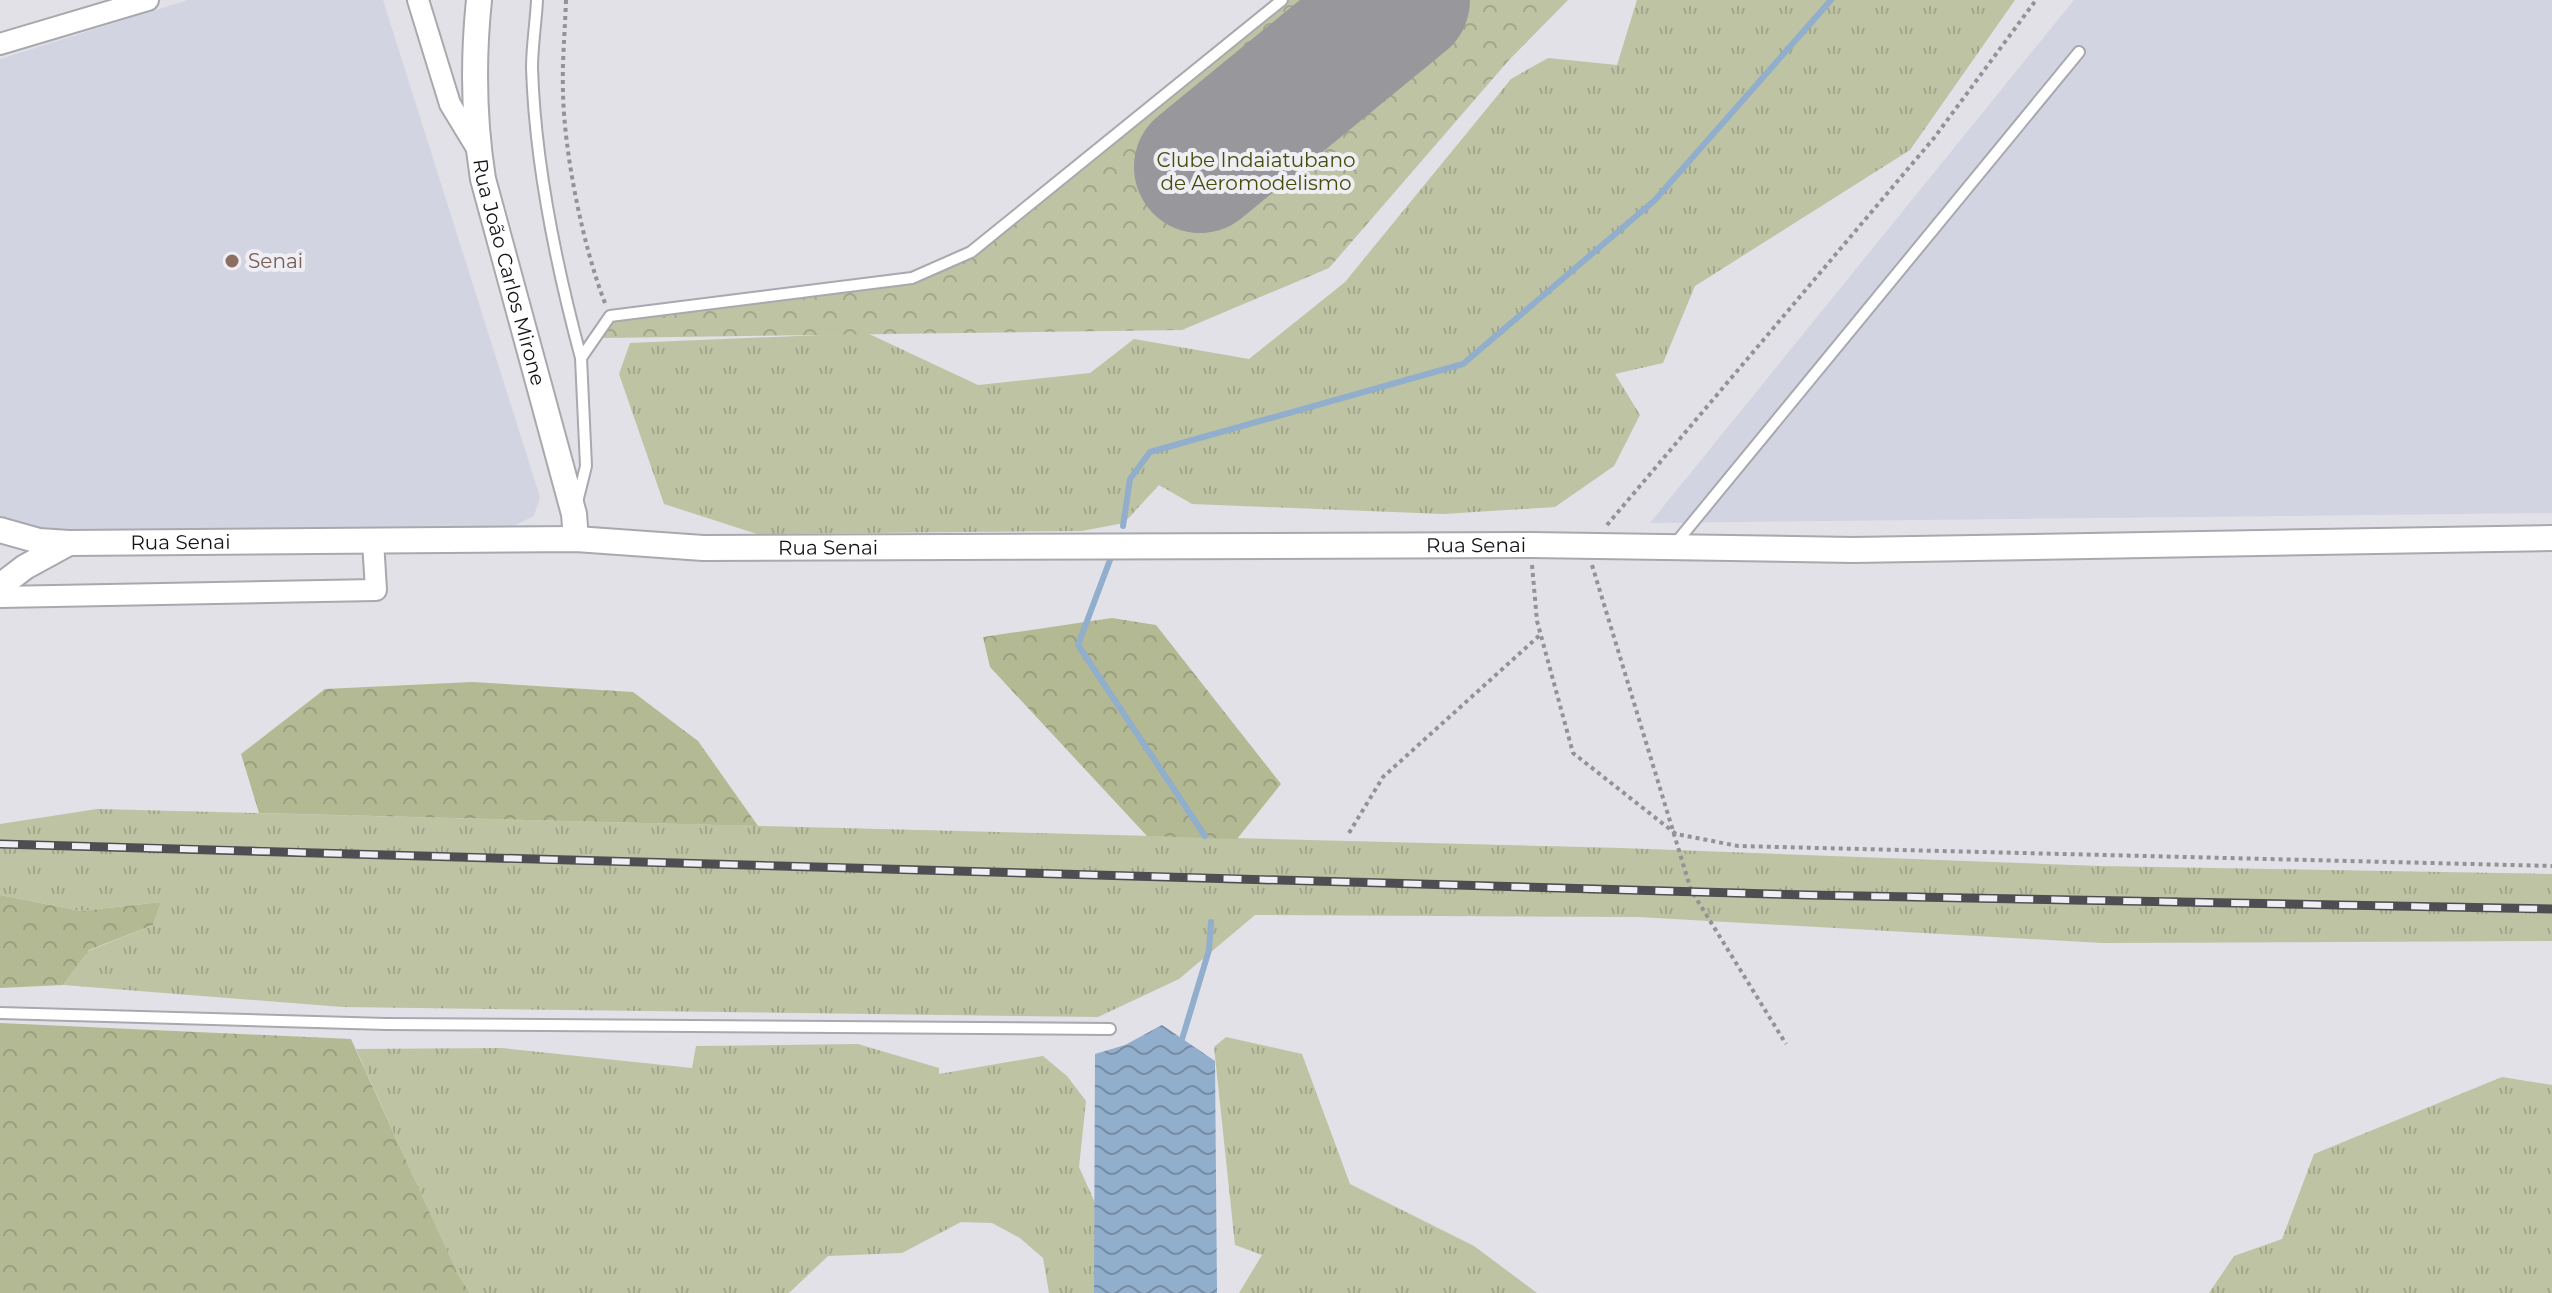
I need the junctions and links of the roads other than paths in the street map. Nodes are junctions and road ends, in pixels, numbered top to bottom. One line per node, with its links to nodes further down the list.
1 (148, 0): 6 (street)
2 (418, 0): 8 (street)
3 (479, 0): 8 (street, Rua João Carlos Mirone)
4 (537, 0): 9 (lane)
5 (1282, 0): 9 (lane)
6 (0, 44)
7 (2079, 52): 16 (lane)
8 (478, 150): 10 (street, Rua João Carlos Mirone)
9 (581, 358): 10 (lane)
10 (574, 514): 13 (street, Rua João Carlos Mirone)
11 (0, 530): 15 (street, Rua Senai)
12 (2552, 538): 16 (street, Rua Senai)
13 (576, 539): 14 (street, Rua Senai); 16 (street, Rua Senai)
14 (373, 541): 15 (street, Rua Senai); 18 (street)
15 (69, 543): 17 (street, Rua Senai)
16 (1671, 549)
17 (0, 586)
18 (0, 597)
19 (0, 1013): 20 (lane)
20 (1110, 1029)

